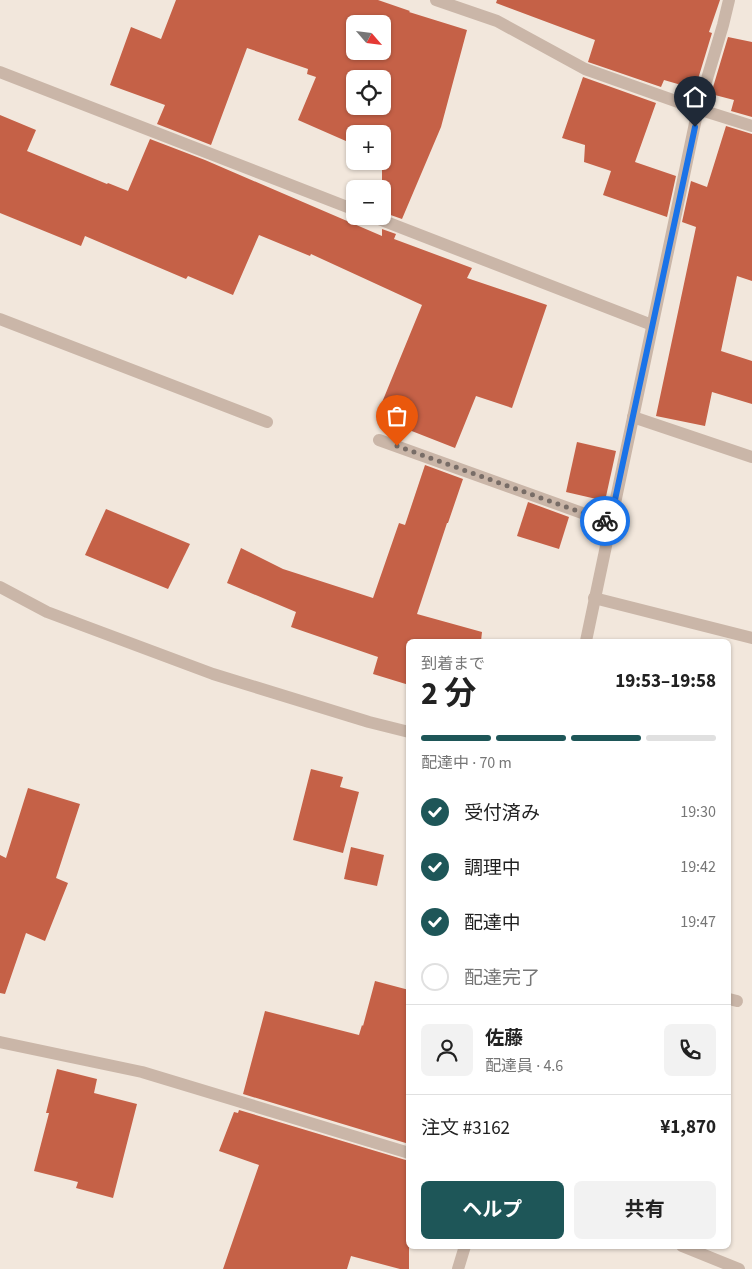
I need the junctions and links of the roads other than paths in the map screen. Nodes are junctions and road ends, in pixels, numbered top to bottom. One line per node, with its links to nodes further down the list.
1 (436, 0): 4 (street)
2 (729, 0): 4 (street)
3 (0, 72): 6 (street)
4 (698, 109): 5 (street); 9 (street)
5 (752, 126)
6 (346, 207)
7 (391, 224): 9 (street)
8 (0, 319): 11 (street)
9 (652, 325): 10 (street)
10 (633, 417): 13 (street); 14 (street)
11 (267, 422)
12 (379, 440): 14 (street)
13 (752, 457)
14 (610, 523): 16 (street)
15 (0, 587): 19 (street)
16 (594, 598): 17 (street); 18 (street)
17 (752, 638)
18 (586, 639)
19 (406, 731)
20 (0, 1042): 21 (street)
21 (406, 1152)
22 (464, 1249): 24 (street)
23 (689, 1249): 25 (street)
24 (458, 1269)
25 (739, 1269)

